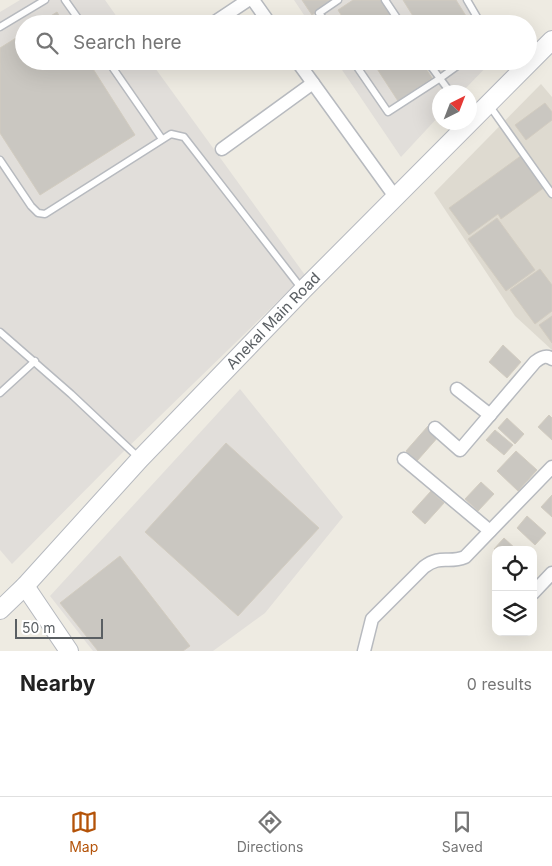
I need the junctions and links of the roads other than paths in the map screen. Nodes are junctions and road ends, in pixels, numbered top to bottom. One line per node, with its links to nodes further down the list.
1 (45, 0): 8 (lane)
2 (65, 0): 9 (lane)
3 (248, 0): 10 (street)
4 (253, 0): 11 (street)
5 (338, 0): 12 (lane)
6 (385, 0): 13 (lane)
7 (467, 0): 14 (lane)
8 (19, 15)
9 (76, 15)
10 (226, 15)
11 (264, 15)
12 (320, 15)
13 (395, 15)
14 (476, 15)
15 (15, 17): 16 (lane)
16 (0, 26)
17 (552, 40): 18 (main road, Anekal Main Road)
18 (537, 53)
19 (114, 70): 31 (lane)
20 (304, 70): 26 (street)
21 (359, 70): 25 (lane)
22 (433, 70): 25 (lane)
23 (452, 70): 25 (lane)
24 (518, 70): 28 (main road, Anekal Main Road)
25 (439, 79): 27 (lane)
26 (313, 83): 32 (street); 35 (street)
27 (444, 85)
28 (488, 105): 29 (main road, Anekal Main Road); 34 (lane)
29 (477, 114)
30 (461, 130): 35 (main road, Anekal Main Road)
31 (162, 139): 33 (lane); 36 (lane)
32 (222, 149)
33 (0, 160)
34 (552, 194)
35 (396, 198): 36 (main road, Anekal Main Road)
36 (303, 290): 44 (main road, Anekal Main Road)
37 (0, 332): 39 (lane)
38 (552, 359): 42 (street)
39 (35, 361): 41 (lane); 44 (lane)
40 (457, 389): 42 (street)
41 (0, 393)
42 (490, 415): 43 (street)
43 (435, 428)
44 (140, 459): 49 (main road, Anekal Main Road)
45 (404, 459): 47 (street)
46 (552, 466): 47 (street)
47 (490, 531): 53 (street)
48 (552, 573): 50 (street)
49 (25, 586): 51 (main road, Anekal Main Road); 52 (main road)
50 (535, 591)
51 (0, 610)
52 (69, 651)
53 (364, 651)

